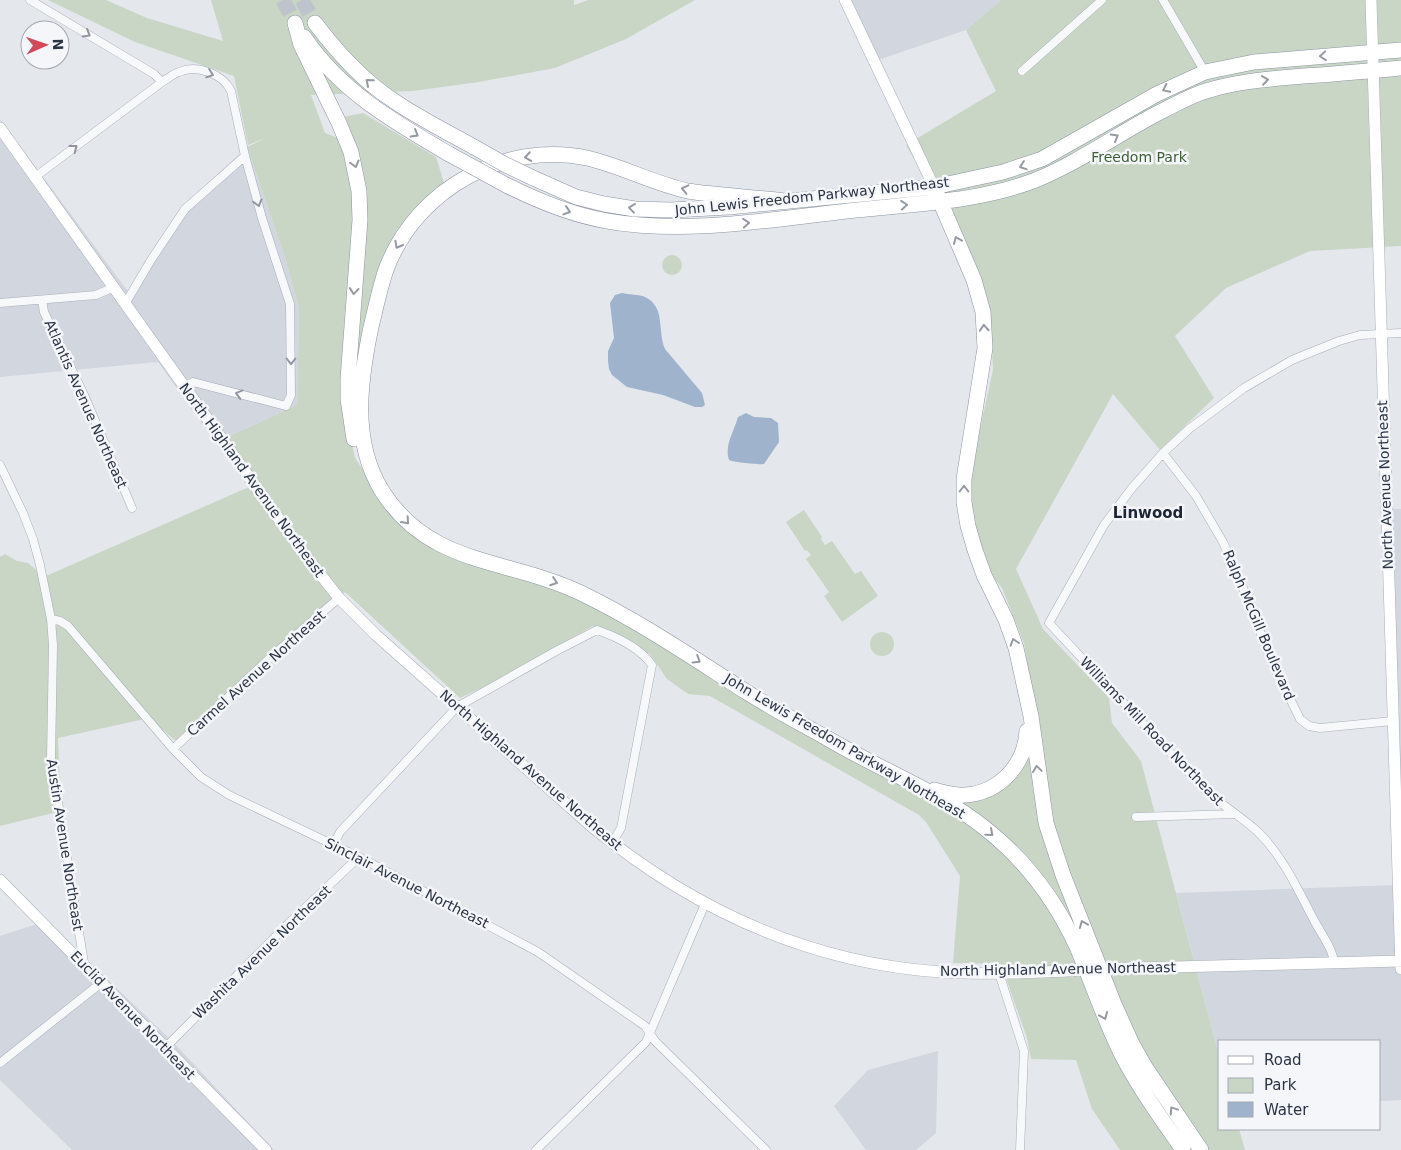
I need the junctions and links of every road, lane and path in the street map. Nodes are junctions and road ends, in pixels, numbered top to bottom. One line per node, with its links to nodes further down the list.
1 (30, 0): 13 (street, one-way to 13)
2 (846, 0): 17 (main road)
3 (1102, 0): 10 (street)
4 (1162, 0): 12 (street)
5 (1371, 0): 8 (main road, North Avenue Northeast)
6 (315, 23): 18 (highway, John Lewis Freedom Parkway Northeast, one-way to 6, bridge)
7 (1401, 50): 8 (highway, John Lewis Freedom Parkway Northeast)
8 (1372, 52): 11 (main road, North Avenue Northeast); 12 (highway, John Lewis Freedom Parkway Northeast, one-way to 12)
9 (1401, 68): 11 (highway, John Lewis Freedom Parkway Northeast)
10 (1022, 71)
11 (1372, 71): 19 (highway, John Lewis Freedom Parkway Northeast, one-way to 11); 24 (main road, North Avenue Northeast)
12 (1205, 72): 17 (highway, John Lewis Freedom Parkway Northeast, one-way to 17)
13 (162, 82): 15 (street, one-way to 15); 16 (street, one-way to 13)
14 (0, 128): 16 (main road, North Highland Avenue Northeast)
15 (245, 156): 23 (street); 26 (street, one-way to 26)
16 (35, 177): 20 (main road, North Highland Avenue Northeast)
17 (934, 186): 18 (highway, John Lewis Freedom Parkway Northeast); 19 (highway)
18 (785, 201): 29 (highway, one-way to 29)
19 (940, 202): 29 (highway, John Lewis Freedom Parkway Northeast, one-way to 19, bridge); 33 (highway, John Lewis Freedom Parkway Northeast, one-way to 19)
20 (114, 287): 21 (street); 23 (main road, North Highland Avenue Northeast)
21 (42, 300): 22 (street); 30 (street, Atlantis Avenue Northeast)
22 (0, 303)
23 (125, 304): 26 (main road, North Highland Avenue Northeast)
24 (1380, 334): 25 (street); 27 (street); 35 (main road, North Avenue Northeast)
25 (1401, 334)
26 (185, 387): 31 (main road, North Highland Avenue Northeast)
27 (1163, 454): 35 (street, Ralph McGill Boulevard); 39 (street, Williams Mill Road Northeast)
28 (0, 465): 32 (street, Austin Avenue Northeast)
29 (377, 482): 37 (highway, John Lewis Freedom Parkway Northeast, one-way to 37)
30 (132, 508)
31 (340, 598): 34 (main road, North Highland Avenue Northeast); 36 (street, Carmel Avenue Northeast)
32 (51, 619): 36 (street, Sinclair Avenue Northeast); 48 (street, Austin Avenue Northeast)
33 (1025, 689): 37 (highway); 49 (highway, John Lewis Freedom Parkway Northeast, one-way to 33)
34 (457, 707): 41 (main road, North Highland Avenue Northeast); 41 (street); 42 (street)
35 (1393, 722): 38 (main road, North Avenue Northeast)
36 (173, 749): 42 (street, Sinclair Avenue Northeast)
37 (905, 779): 50 (highway, John Lewis Freedom Parkway Northeast, one-way to 50)
38 (1398, 808): 46 (main road, North Avenue Northeast)
39 (1235, 814): 40 (street); 47 (street, Williams Mill Road Northeast)
40 (1136, 817)
41 (612, 843): 45 (main road, North Highland Avenue Northeast)
42 (334, 844): 43 (street, Sinclair Avenue Northeast)
43 (359, 857): 54 (street, Sinclair Avenue Northeast); 55 (street, Washita Avenue Northeast)
44 (0, 880): 48 (main road, Euclid Avenue Northeast)
45 (705, 904): 52 (main road, North Highland Avenue Northeast); 54 (street)
46 (1401, 961): 47 (main road, North Highland Avenue Northeast); 51 (main road, North Avenue Northeast)
47 (1334, 963): 49 (main road, North Highland Avenue Northeast)
48 (84, 964): 53 (main road, Euclid Avenue Northeast)
49 (1101, 969): 50 (main road, North Highland Avenue Northeast); 62 (highway, John Lewis Freedom Parkway Northeast, one-way to 49)
50 (1086, 970): 52 (main road, North Highland Avenue Northeast); 61 (highway, John Lewis Freedom Parkway Northeast, one-way to 61)
51 (1401, 970)
52 (999, 973): 60 (street)
53 (101, 983): 55 (main road, Euclid Avenue Northeast); 56 (street)
54 (650, 1034): 58 (street); 59 (street, Sinclair Avenue Northeast)
55 (165, 1048): 57 (main road, Euclid Avenue Northeast)
56 (0, 1063)
57 (266, 1150)
58 (536, 1150)
59 (766, 1150)
60 (1020, 1150)
61 (1183, 1150)
62 (1200, 1150)

